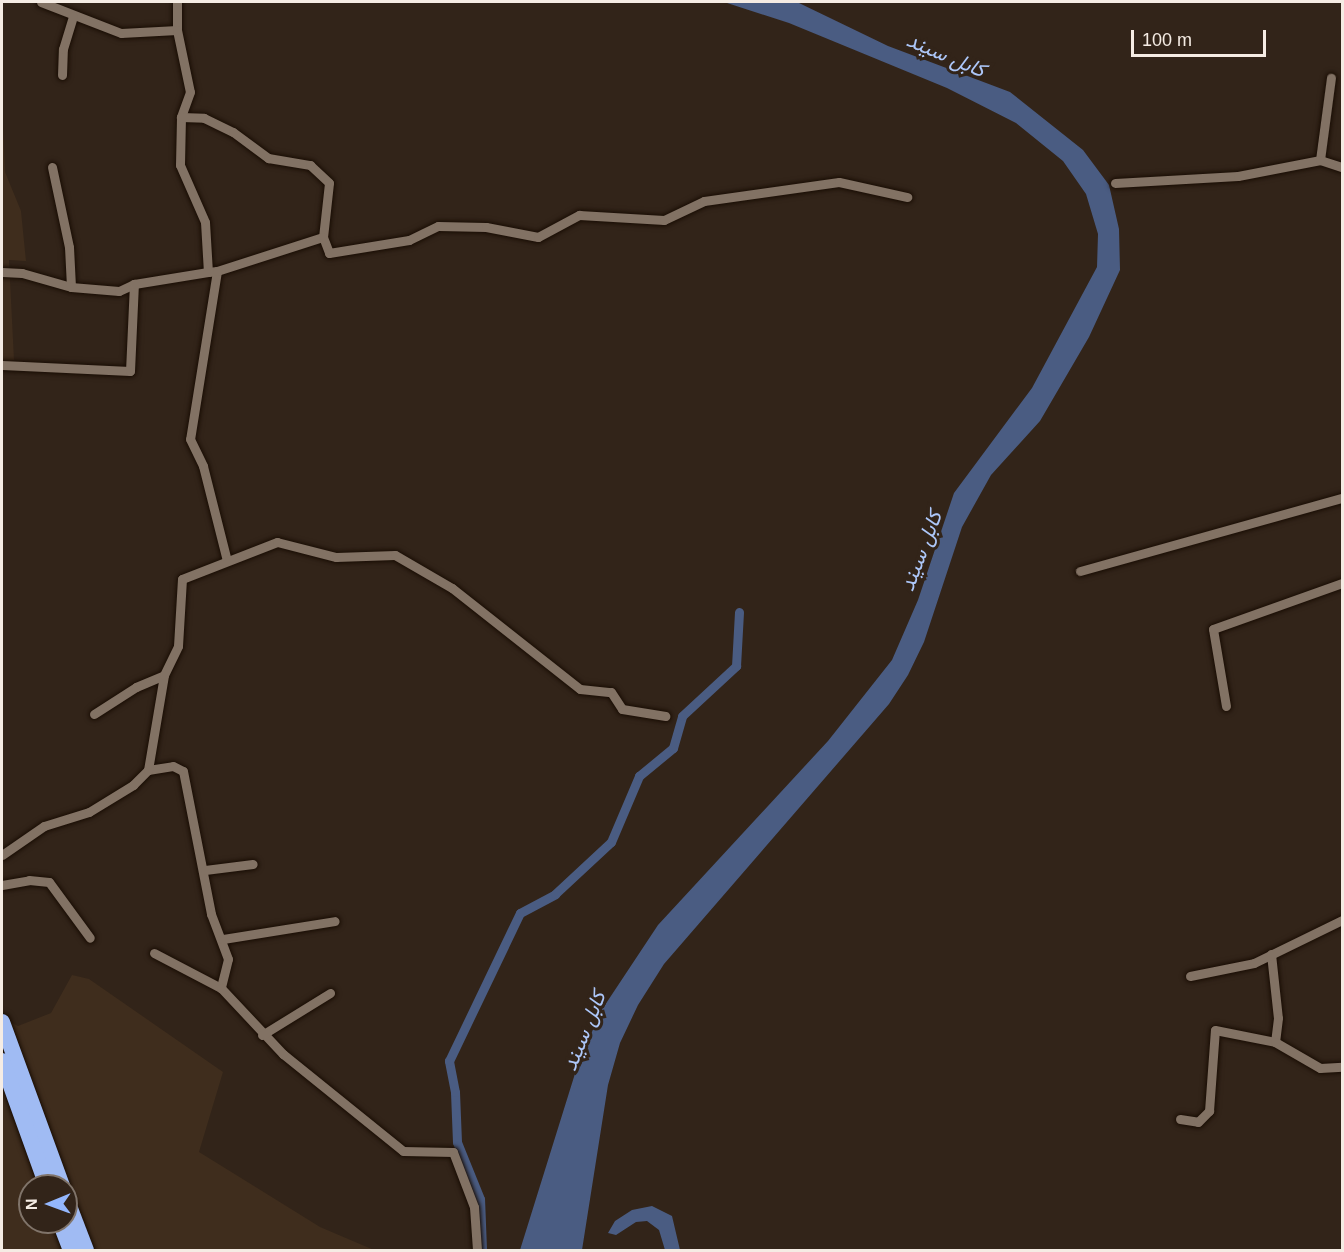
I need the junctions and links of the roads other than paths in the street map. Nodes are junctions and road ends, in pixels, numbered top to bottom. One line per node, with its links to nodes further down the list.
1 (41, 2): 3 (street)
2 (177, 2): 4 (street)
3 (73, 17): 4 (street); 5 (street)
4 (177, 30): 7 (street)
5 (62, 75)
6 (1331, 78): 8 (street)
7 (181, 117): 13 (street); 14 (street)
8 (1320, 160): 10 (street); 11 (street)
9 (52, 167): 17 (street)
10 (1342, 167)
11 (1115, 183)
12 (907, 197): 13 (street)
13 (323, 237): 14 (street)
14 (212, 271): 16 (street); 20 (street)
15 (2, 272): 17 (street)
16 (134, 284): 17 (street); 18 (street)
17 (71, 287)
18 (2, 365)
19 (1342, 498): 21 (street)
20 (227, 561): 23 (street); 26 (street)
21 (1080, 571)
22 (1342, 583): 24 (street)
23 (164, 675): 25 (street); 27 (street)
24 (1227, 706)
25 (94, 714)
26 (665, 716)
27 (148, 770): 28 (street); 30 (street)
28 (2, 855)
29 (253, 864): 30 (street)
30 (205, 870): 35 (street)
31 (2, 885): 34 (street)
32 (1342, 920): 37 (street)
33 (335, 921): 35 (street)
34 (90, 938)
35 (223, 939): 39 (street)
36 (154, 953): 39 (street)
37 (1271, 954): 38 (street); 43 (street)
38 (1190, 976)
39 (221, 988): 42 (street)
40 (330, 993): 42 (street)
41 (2, 1022): 48 (highway)
42 (262, 1035): 53 (street)
43 (1275, 1042): 45 (street); 46 (street)
44 (2, 1061): 47 (highway)
45 (1342, 1067)
46 (1180, 1119)
47 (43, 1174)
48 (58, 1174)
49 (78, 1230): 52 (highway)
50 (65, 1234): 51 (highway)
51 (71, 1251)
52 (86, 1251)
53 (477, 1251)

